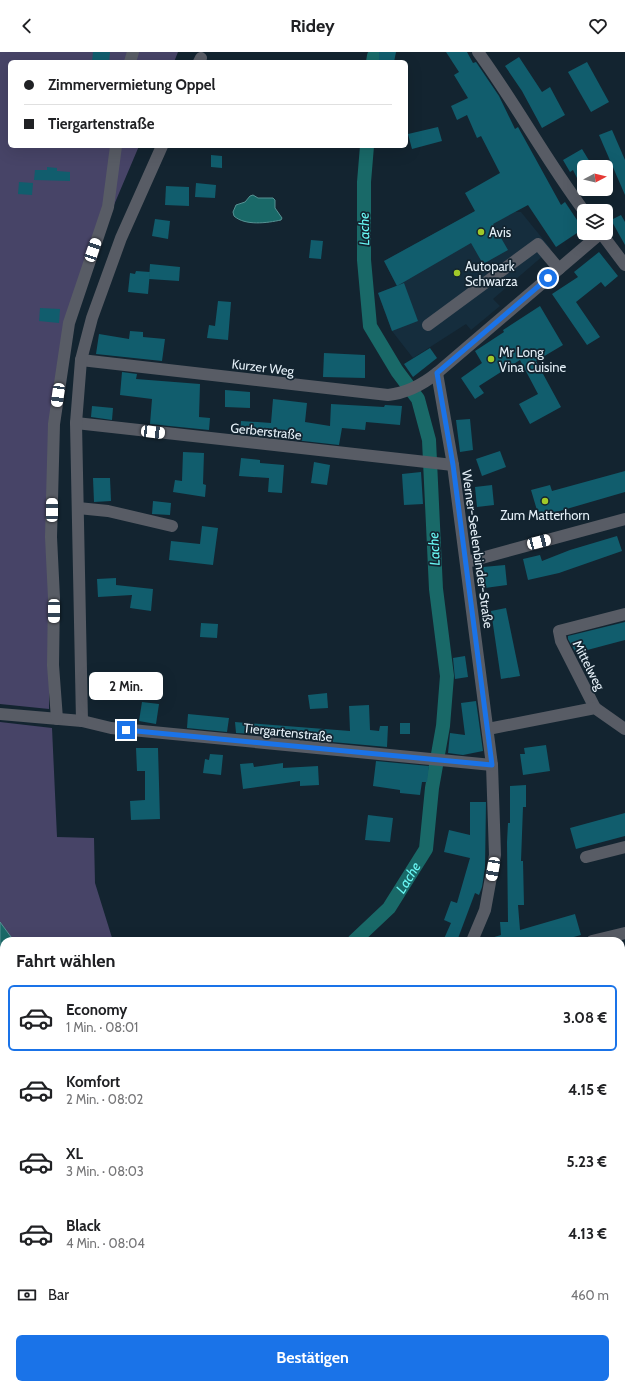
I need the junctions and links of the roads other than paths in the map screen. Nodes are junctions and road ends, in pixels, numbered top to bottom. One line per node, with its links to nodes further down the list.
1 (478, 52): 4 (street)
2 (116, 148): 21 (street)
3 (161, 148): 10 (street)
4 (579, 204)
5 (593, 240): 8 (street)
6 (606, 240): 7 (street)
7 (625, 265)
8 (559, 269): 9 (street); 11 (street)
9 (428, 325)
10 (81, 360): 11 (street, Kurzer Weg); 12 (street)
11 (437, 373): 13 (street, Werner-Seelenbinder-Straße)
12 (76, 423): 13 (street, Gerberstraße); 14 (street)
13 (447, 464): 17 (street, Werner-Seelenbinder-Straße)
14 (78, 508): 16 (street); 22 (street)
15 (625, 519): 17 (street)
16 (172, 526)
17 (466, 562): 23 (street, Werner-Seelenbinder-Straße)
18 (625, 614): 19 (street, Mittelweg)
19 (595, 708): 23 (street, Mittelweg); 24 (street, Mittelweg)
20 (0, 714): 21 (street, Tiergartenstraße)
21 (57, 719): 22 (street, Tiergartenstraße)
22 (82, 721): 25 (street, Tiergartenstraße)
23 (488, 729): 25 (street, Werner-Seelenbinder-Straße)
24 (625, 729)
25 (492, 765): 29 (street, Werner-Seelenbinder-Straße)
26 (625, 846): 27 (street)
27 (586, 857)
28 (625, 933): 30 (street)
29 (474, 937)
30 (608, 937)

